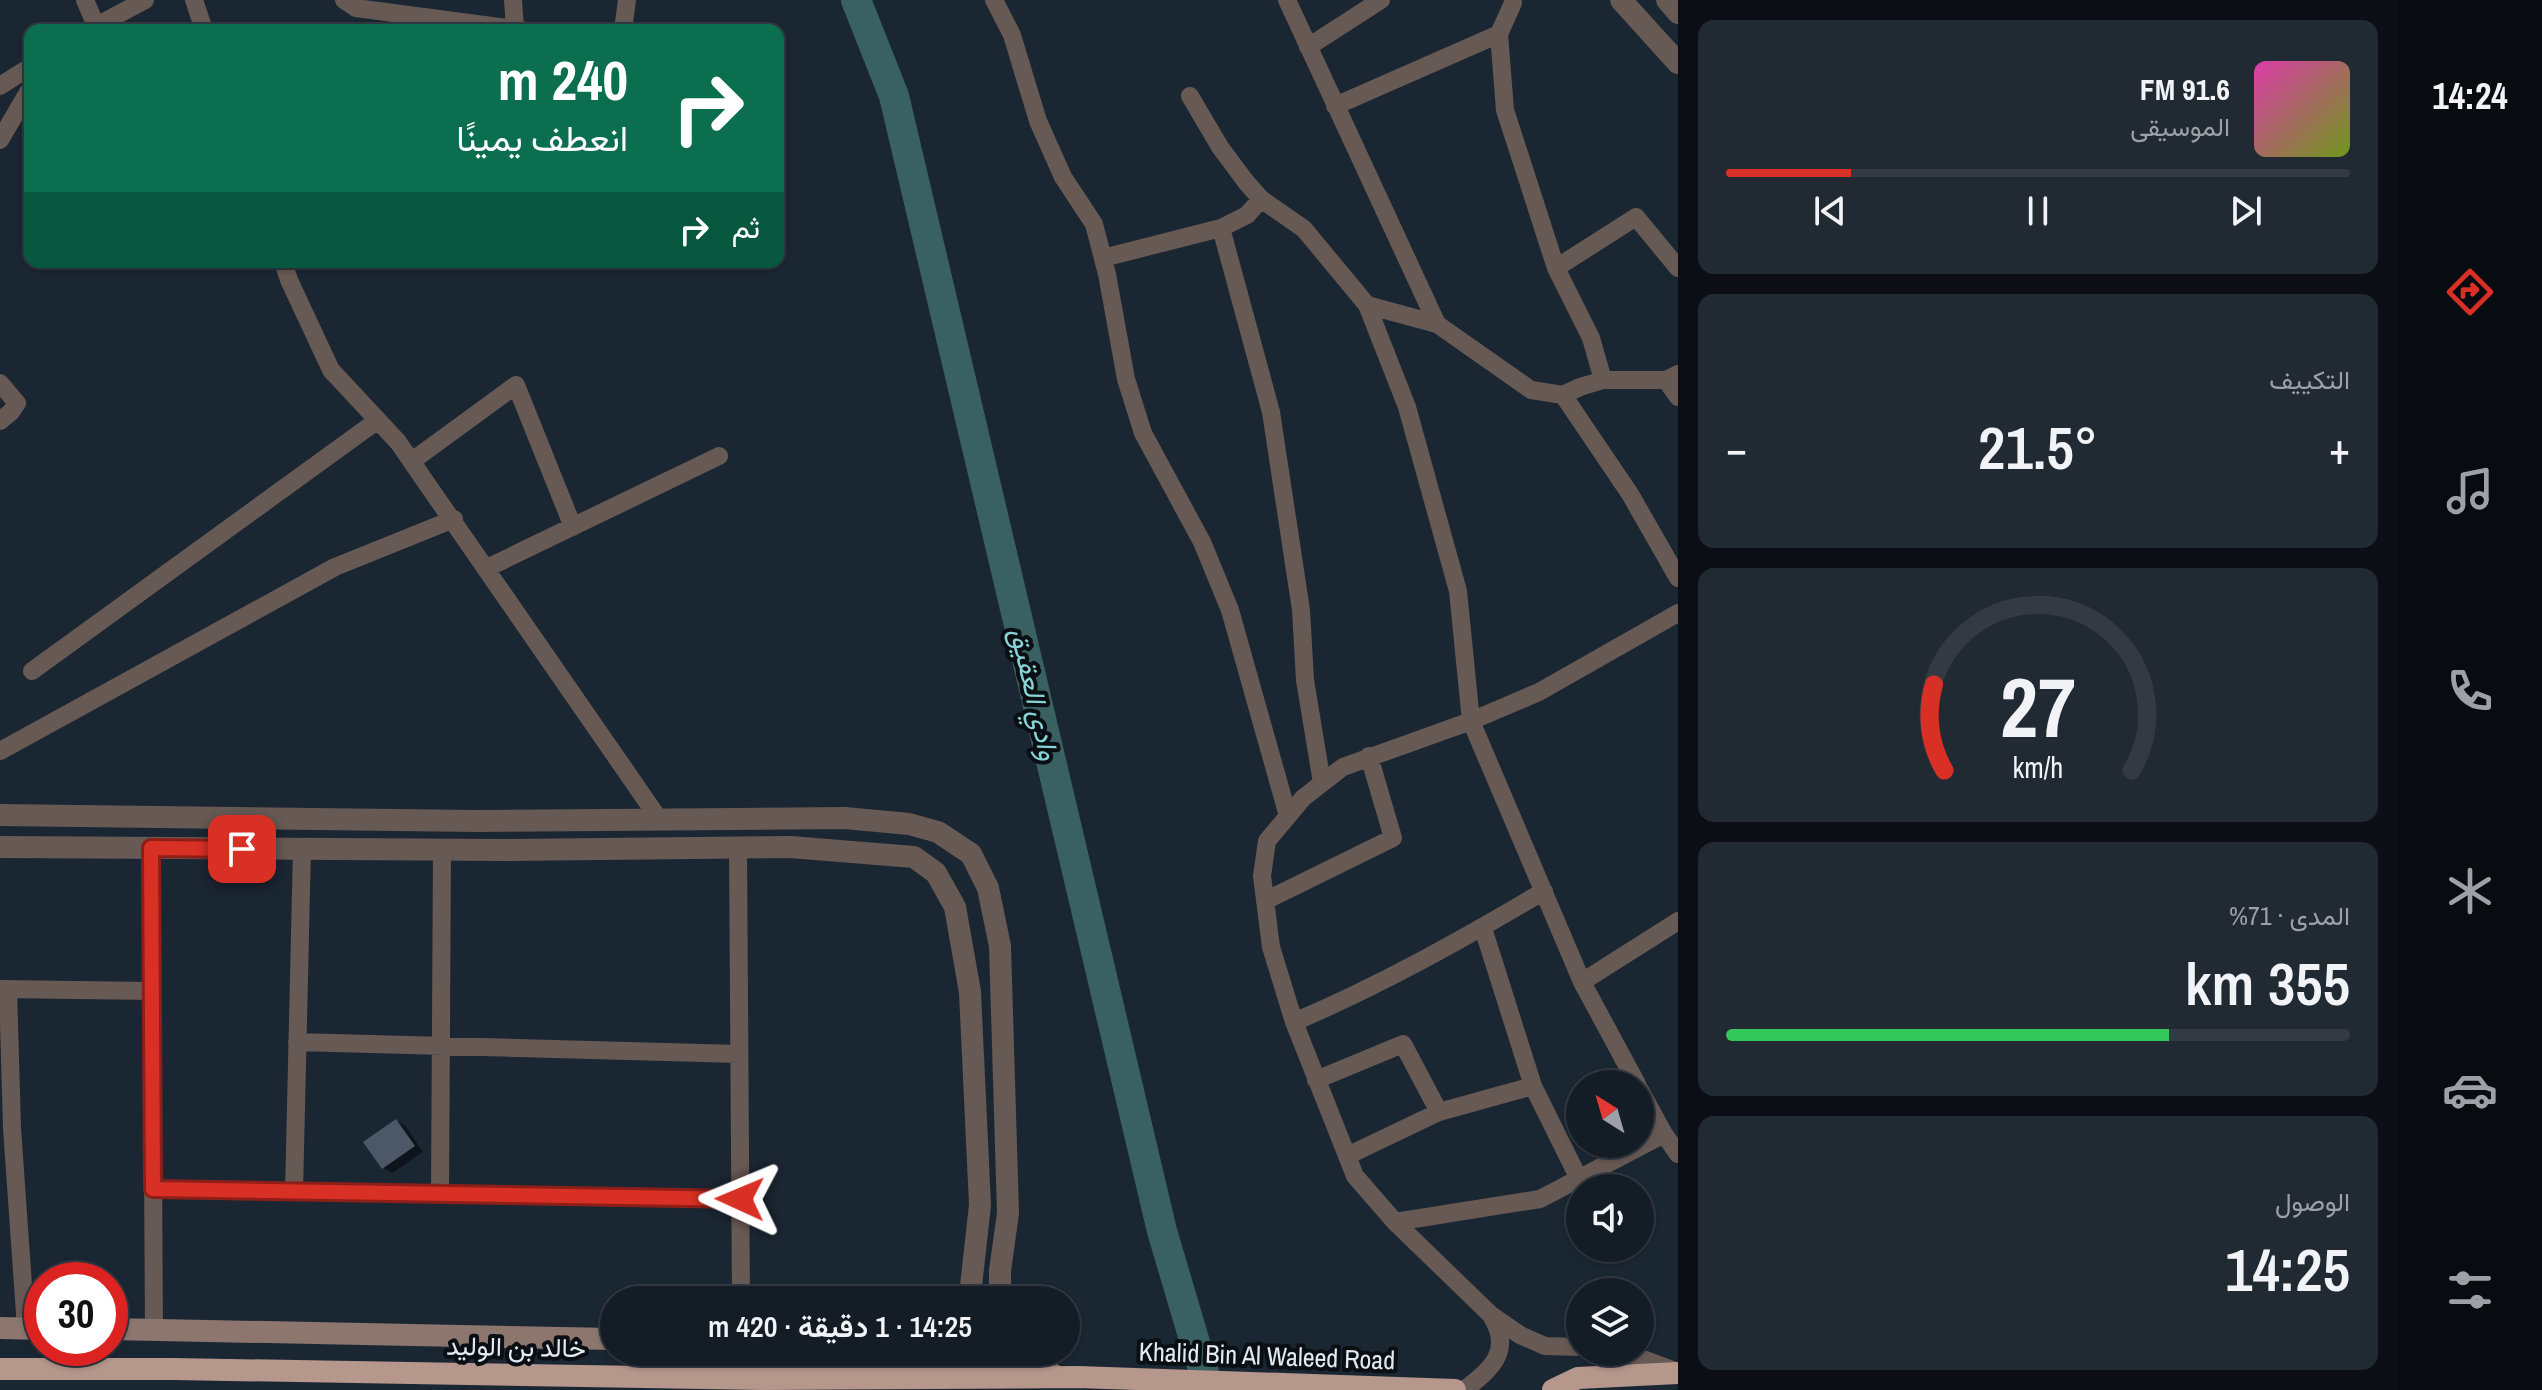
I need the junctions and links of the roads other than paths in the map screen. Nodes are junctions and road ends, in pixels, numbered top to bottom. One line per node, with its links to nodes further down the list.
1 (85, 0): 16 (street)
2 (145, 0): 17 (street)
3 (194, 0): 18 (street)
4 (344, 0): 15 (street)
5 (441, 0): 15 (street)
6 (513, 0): 20 (street)
7 (627, 0): 21 (street)
8 (994, 0): 33 (street)
9 (1287, 0): 23 (street)
10 (1381, 0): 23 (street)
11 (1667, 0): 14 (street)
12 (1518, 1): 22 (street)
13 (1624, 1): 24 (street)
14 (1678, 13)
15 (443, 20): 19 (street)
16 (91, 24)
17 (100, 24)
18 (202, 24)
19 (475, 24)
20 (515, 24)
21 (624, 24)
22 (1499, 34): 29 (street); 35 (street)
23 (1308, 47): 29 (street)
24 (1678, 63)
25 (24, 71): 26 (street)
26 (0, 86)
27 (1190, 96): 31 (street)
28 (24, 99): 30 (street)
29 (1335, 106): 38 (street)
30 (0, 140)
31 (1261, 199): 32 (street); 37 (street)
32 (1221, 228): 33 (street); 58 (street)
33 (1103, 258): 60 (street)
34 (285, 268): 44 (street)
35 (1556, 268): 36 (street); 40 (street)
36 (1678, 268)
37 (1367, 305): 38 (street); 55 (street)
38 (1437, 324): 42 (street)
39 (1672, 377): 40 (street); 43 (street)
40 (1603, 380): 42 (street)
41 (0, 383): 45 (street)
42 (1563, 395): 50 (street)
43 (1678, 397)
44 (378, 420): 47 (street); 54 (street)
45 (0, 421)
46 (719, 456): 49 (street)
47 (412, 461): 48 (street); 49 (street)
48 (454, 519): 51 (street); 56 (street)
49 (573, 527): 51 (street)
50 (1673, 558): 52 (street)
51 (487, 568): 62 (street)
52 (1678, 578)
53 (1678, 613): 55 (street)
54 (32, 671)
55 (1471, 721): 57 (street); 69 (street)
56 (0, 751)
57 (1369, 756): 58 (street); 70 (street)
58 (1322, 783): 60 (street)
59 (0, 815): 61 (street)
60 (1288, 816): 70 (street)
61 (354, 819): 62 (street); 67 (street)
62 (659, 819): 97 (street)
63 (0, 847): 64 (street)
64 (151, 848): 66 (street); 75 (street)
65 (738, 848): 68 (street); 79 (street); 96 (street)
66 (302, 849): 67 (street); 77 (street)
67 (357, 850): 68 (street)
68 (442, 850): 78 (street)
69 (1544, 891): 72 (street); 73 (street)
70 (1265, 901): 76 (street)
71 (1678, 921): 73 (street)
72 (1483, 928): 76 (street); 82 (street)
73 (1582, 982): 80 (street)
74 (4, 989): 75 (street); 94 (street)
75 (152, 991): 91 (street)
76 (1294, 1022): 81 (street)
77 (297, 1042): 78 (street); 92 (street)
78 (440, 1045): 79 (street); 93 (street)
79 (739, 1054): 95 (street)
80 (1629, 1070)
81 (1316, 1080): 83 (street); 87 (street)
82 (1533, 1086): 83 (street); 88 (street)
83 (1439, 1112): 87 (street)
84 (1654, 1116): 85 (street)
85 (1664, 1134): 86 (street); 89 (street)
86 (1678, 1154)
87 (1347, 1156): 98 (street)
88 (1577, 1174)
89 (1588, 1174)
90 (1566, 1186): 98 (street)
91 (153, 1189): 92 (street); 107 (street)
92 (294, 1192): 93 (street)
93 (440, 1194): 95 (street)
94 (8, 1198): 99 (street)
95 (740, 1199): 100 (street)
96 (980, 1205): 97 (street); 101 (street)
97 (1008, 1207): 102 (street)
98 (1395, 1222): 103 (street)
99 (24, 1278)
100 (741, 1286)
101 (971, 1286)
102 (1000, 1286)
103 (1491, 1315): 109 (street); 117 (street)
104 (0, 1328): 105 (main road)
105 (24, 1328)
106 (128, 1329): 107 (main road)
107 (154, 1329): 108 (main road)
108 (600, 1339)
109 (1566, 1347)
110 (1654, 1363): 113 (street)
111 (1031, 1366): 112 (highway, خالد بن الوليد); 114 (highway, خالد بن الوليد)
112 (0, 1369)
113 (1678, 1372): 118 (highway)
114 (1070, 1378): 115 (highway, Khalid Bin Al Waleed Road)
115 (1441, 1389): 116 (highway, Khalid Bin Al Waleed Road)
116 (1455, 1390)
117 (1464, 1390)
118 (1553, 1390)

